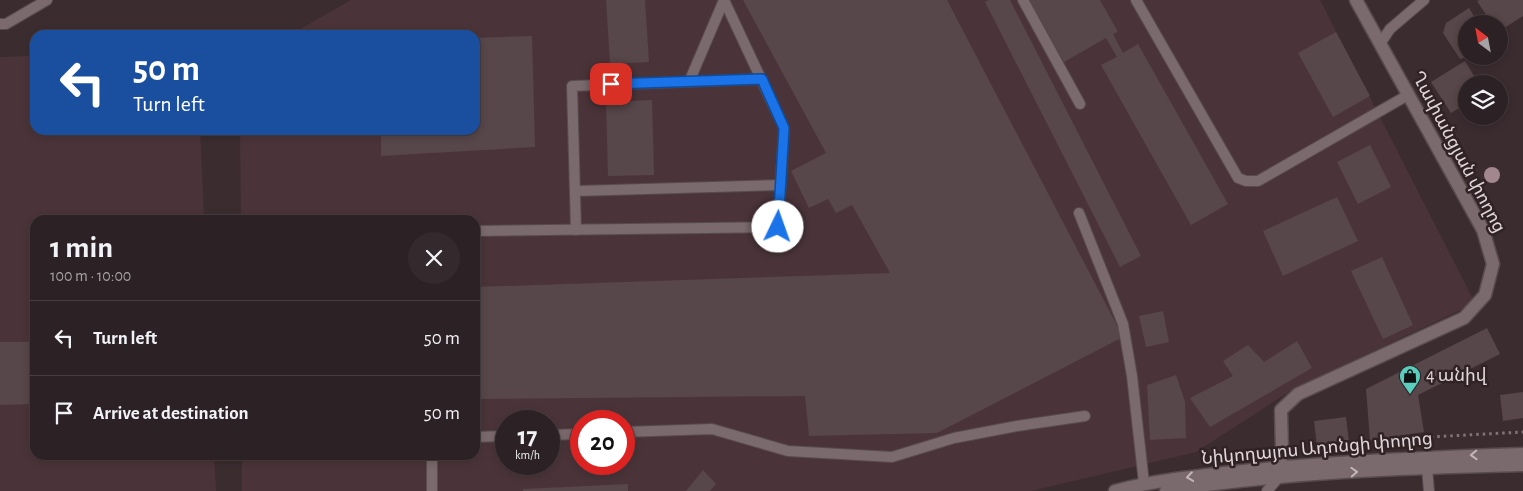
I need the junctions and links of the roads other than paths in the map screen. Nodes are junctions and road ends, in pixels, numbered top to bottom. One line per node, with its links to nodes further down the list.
1 (47, 0): 7 (lane)
2 (724, 0): 9 (lane); 10 (lane)
3 (1023, 0): 12 (lane)
4 (1136, 0): 11 (lane)
5 (1356, 0): 8 (street, Ղափանցյան փողոց)
6 (1424, 0): 8 (lane)
7 (0, 24)
8 (1380, 44): 11 (street, Ղափանցյան փողոց)
9 (762, 79): 10 (lane); 13 (lane)
10 (689, 82): 14 (lane)
11 (1408, 95): 26 (street, Ղափանցյան փողոց)
12 (1080, 104)
13 (781, 185): 14 (lane); 16 (lane)
14 (576, 191): 16 (lane)
15 (1079, 213): 27 (lane)
16 (576, 230): 17 (lane)
17 (480, 231)
18 (1085, 416): 19 (lane)
19 (635, 432)
20 (495, 436): 21 (lane)
21 (480, 437)
22 (1523, 454): 26 (street, Նիկողայոս Ադոնցի փողոց, one-way to 26)
23 (432, 460): 28 (lane)
24 (1523, 465): 25 (street, Նիկողայոս Ադոնցի փողոց)
25 (1427, 468): 26 (street, Նիկողայոս Ադոնցի փողոց, one-way to 25); 32 (lane)
26 (1280, 472): 27 (street, Նիկողայոս Ադոնցի փողոց, one-way to 27); 30 (street, Նիկողայոս Ադոնցի փողոց); 31 (lane)
27 (1144, 483): 29 (street, Նիկողայոս Ադոնցի փողոց)
28 (432, 491)
29 (1114, 491)
30 (1166, 491)
31 (1267, 491)
32 (1429, 491)

